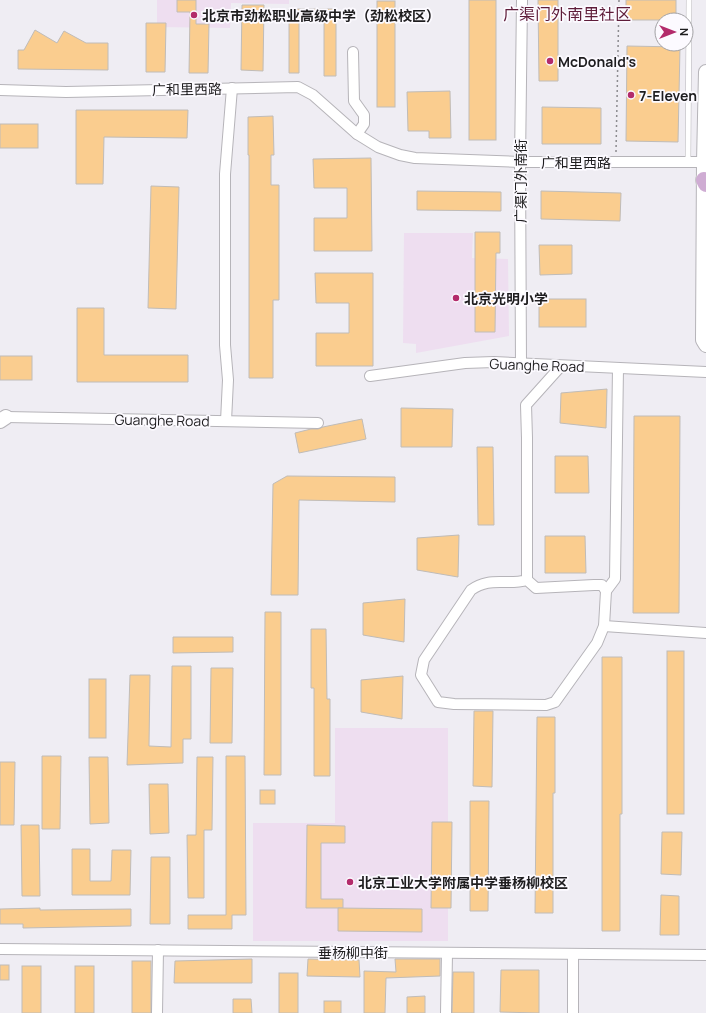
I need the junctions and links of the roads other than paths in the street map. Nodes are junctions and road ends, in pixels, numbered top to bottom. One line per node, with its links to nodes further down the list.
1 (522, 0): 8 (street, 广渠门外南街)
2 (689, 0): 9 (lane)
3 (354, 52): 7 (street)
4 (706, 72): 10 (street)
5 (232, 88): 6 (street, 广和里西路); 7 (street, 广和里西路); 19 (street)
6 (0, 90)
7 (357, 134): 8 (street, 广和里西路)
8 (520, 162): 9 (street, 广和里西路); 13 (street, 广渠门外南街)
9 (688, 162): 10 (street, 广和里西路)
10 (704, 162): 11 (street)
11 (705, 182): 12 (street)
12 (706, 345)
13 (521, 363): 14 (street, Guanghe Road); 17 (street, Guanghe Road)
14 (561, 366): 15 (street, Guanghe Road); 21 (street)
15 (618, 368): 16 (street, Guanghe Road); 22 (street)
16 (706, 372)
17 (370, 376)
18 (3, 419): 19 (street, Guanghe Road)
19 (226, 421): 20 (street, Guanghe Road)
20 (318, 423)
21 (526, 580): 22 (street); 23 (street)
22 (606, 591): 23 (street)
23 (604, 626): 24 (street)
24 (706, 633)
25 (0, 949): 26 (street, 垂杨柳中街)
26 (158, 950): 27 (street, 垂杨柳中街); 30 (street)
27 (447, 953): 28 (street, 垂杨柳中街); 31 (street)
28 (573, 954): 29 (street, 垂杨柳中街); 32 (street)
29 (706, 955)
30 (157, 1013)
31 (446, 1013)
32 (573, 1013)

